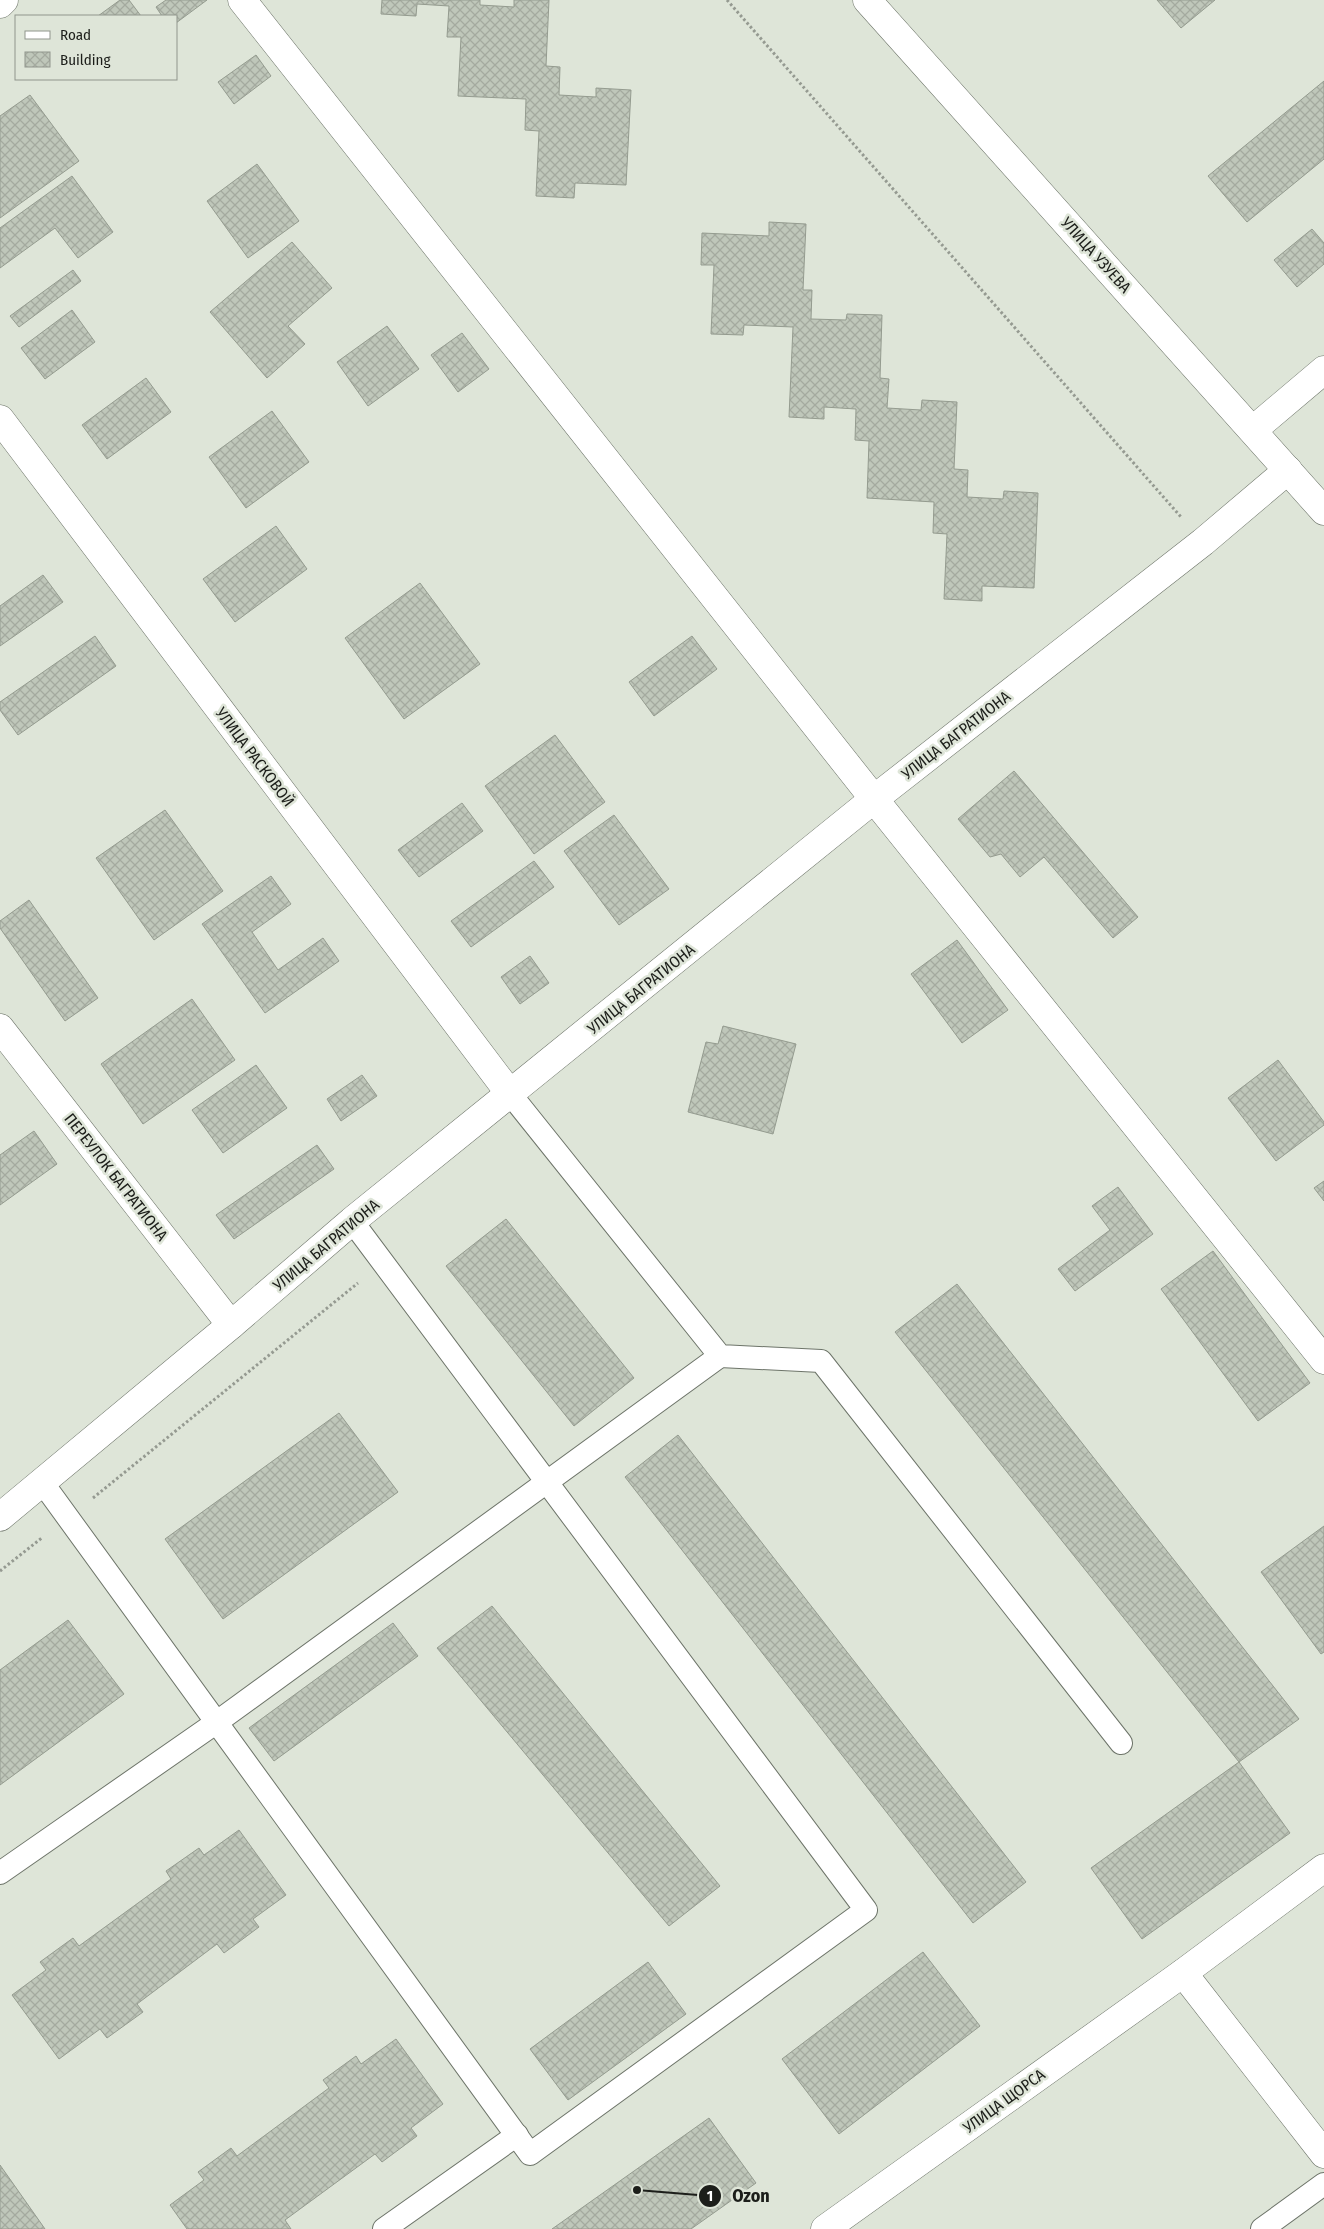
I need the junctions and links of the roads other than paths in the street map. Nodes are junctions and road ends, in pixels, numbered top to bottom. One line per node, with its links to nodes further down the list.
1 (4, 0): 4 (street)
2 (242, 0): 10 (street)
3 (867, 0): 7 (street, УЛИЦА УЗУЕВА)
4 (0, 4)
5 (1324, 370): 7 (street)
6 (0, 418): 12 (street, УЛИЦА РАСКОВОЙ)
7 (1252, 430): 8 (street, УЛИЦА УЗУЕВА)
8 (1288, 470): 9 (street, УЛИЦА УЗУЕВА); 10 (street, УЛИЦА БАГРАТИОНА)
9 (1324, 510)
10 (874, 799): 12 (street, УЛИЦА БАГРАТИОНА); 16 (street)
11 (0, 1028): 14 (street, ПЕРЕУЛОК БАГРАТИОНА)
12 (510, 1095): 13 (street, УЛИЦА БАГРАТИОНА); 15 (lane)
13 (352, 1222): 14 (street, УЛИЦА БАГРАТИОНА); 18 (lane)
14 (232, 1326): 17 (street, УЛИЦА БАГРАТИОНА)
15 (720, 1356): 18 (lane); 21 (lane)
16 (1324, 1360)
17 (42, 1482): 19 (street, УЛИЦА БАГРАТИОНА); 20 (lane)
18 (548, 1484): 20 (lane); 25 (lane)
19 (0, 1517)
20 (217, 1722): 23 (lane); 25 (lane)
21 (1121, 1743)
22 (1324, 1868): 24 (street, УЛИЦА ЩОРСА)
23 (0, 1873)
24 (1183, 1973): 26 (street); 29 (street, УЛИЦА ЩОРСА)
25 (517, 2135): 28 (lane)
26 (1324, 2154)
27 (1324, 2184): 30 (lane)
28 (384, 2229)
29 (825, 2229)
30 (1262, 2229)

